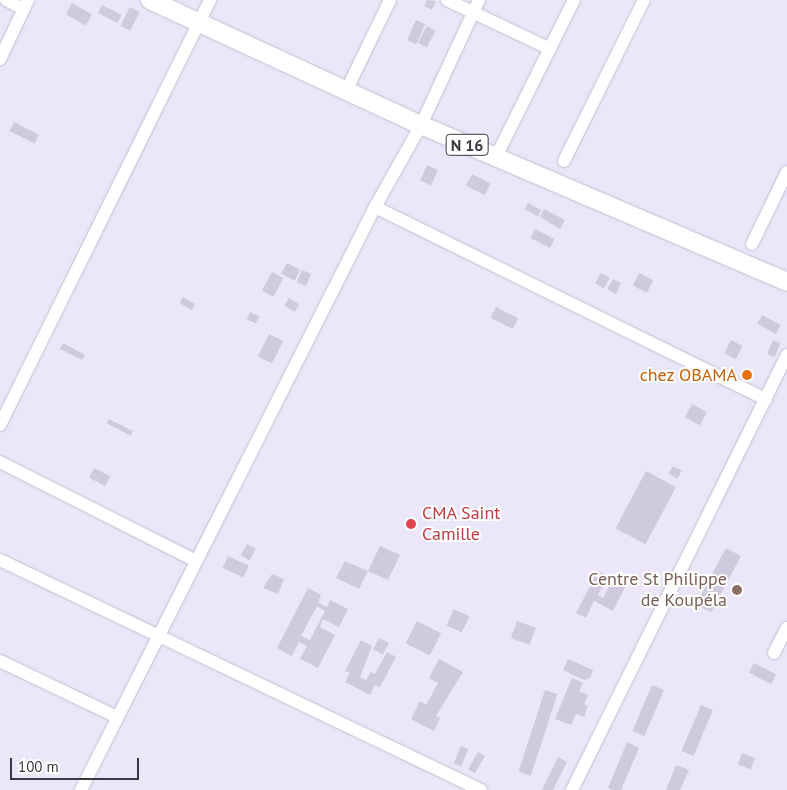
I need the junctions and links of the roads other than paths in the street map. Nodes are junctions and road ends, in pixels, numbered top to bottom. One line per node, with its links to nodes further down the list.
1 (6, 0): 9 (street)
2 (150, 0): 11 (highway, N 16)
3 (210, 0): 11 (street)
4 (390, 0): 14 (street)
5 (448, 0): 10 (street)
6 (479, 0): 10 (street)
7 (574, 0): 12 (street)
8 (644, 0): 17 (street)
9 (26, 4): 13 (street)
10 (473, 13): 12 (street); 15 (street)
11 (200, 22): 14 (highway, N 16); 24 (street)
12 (550, 49): 16 (street)
13 (0, 60)
14 (347, 89): 15 (highway, N 16)
15 (421, 125): 16 (highway, N 16); 19 (street)
16 (496, 157): 21 (highway, N 16)
17 (564, 161)
18 (787, 172): 20 (street)
19 (375, 207): 23 (street); 27 (street)
20 (752, 244)
21 (787, 282)
22 (787, 356): 23 (street)
23 (766, 399): 35 (street)
24 (0, 424)
25 (0, 462): 27 (street)
26 (0, 560): 29 (street)
27 (196, 561): 29 (street)
28 (787, 628): 30 (street)
29 (157, 637): 32 (street); 34 (street)
30 (774, 654)
31 (0, 661): 32 (street)
32 (118, 717): 33 (street)
33 (81, 790)
34 (481, 790)
35 (572, 790)

